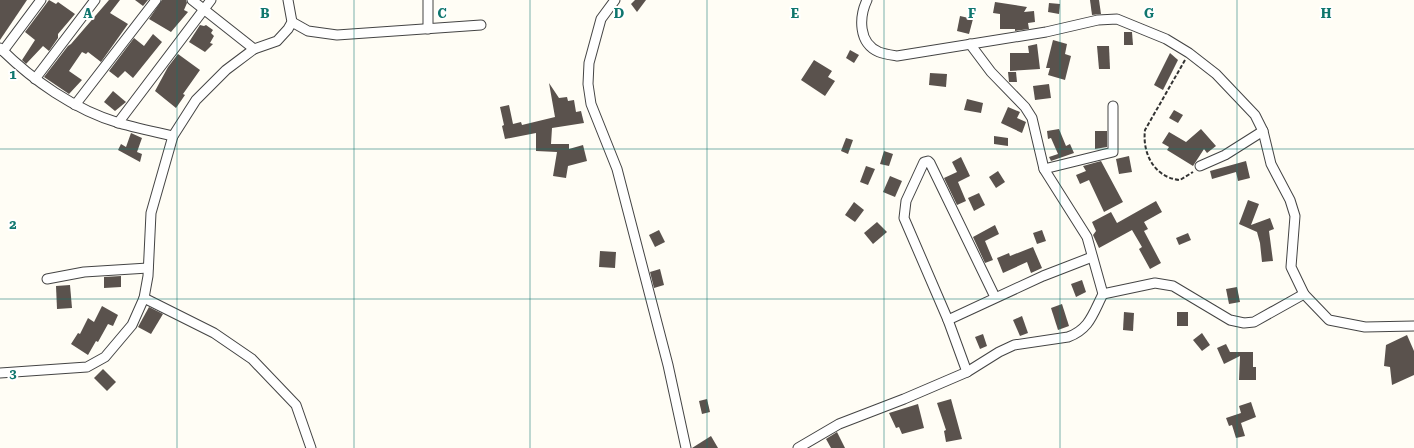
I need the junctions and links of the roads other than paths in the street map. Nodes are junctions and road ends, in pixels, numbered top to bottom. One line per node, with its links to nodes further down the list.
1 (41, 0): 15 (street)
2 (95, 0): 17 (street)
3 (156, 0): 18 (street)
4 (192, 0): 10 (street)
5 (211, 0): 10 (street)
6 (288, 0): 11 (street)
7 (428, 0): 13 (street)
8 (615, 0): 37 (street)
9 (867, 0): 14 (street)
10 (203, 10): 16 (street); 20 (street)
11 (292, 22): 13 (street); 16 (street)
12 (481, 25): 13 (street)
13 (428, 29)
14 (970, 44): 21 (street); 24 (street)
15 (1, 49): 17 (street)
16 (254, 49): 22 (street)
17 (35, 79): 18 (street)
18 (75, 105): 20 (street)
19 (1114, 106): 24 (street)
20 (118, 123): 22 (street)
21 (1263, 131): 23 (street); 29 (street)
22 (173, 136): 26 (street)
23 (1200, 166)
24 (1044, 169): 25 (street)
25 (1092, 257): 28 (street); 30 (street)
26 (148, 268): 27 (street); 31 (street)
27 (47, 279)
28 (1103, 294): 29 (street); 34 (street)
29 (1304, 294): 33 (street)
30 (995, 297): 32 (street); 32 (street)
31 (144, 298): 35 (street); 36 (street)
32 (948, 320): 34 (street)
33 (1414, 326)
34 (967, 372): 38 (street)
35 (0, 373)
36 (311, 448)
37 (686, 448)
38 (798, 448)

